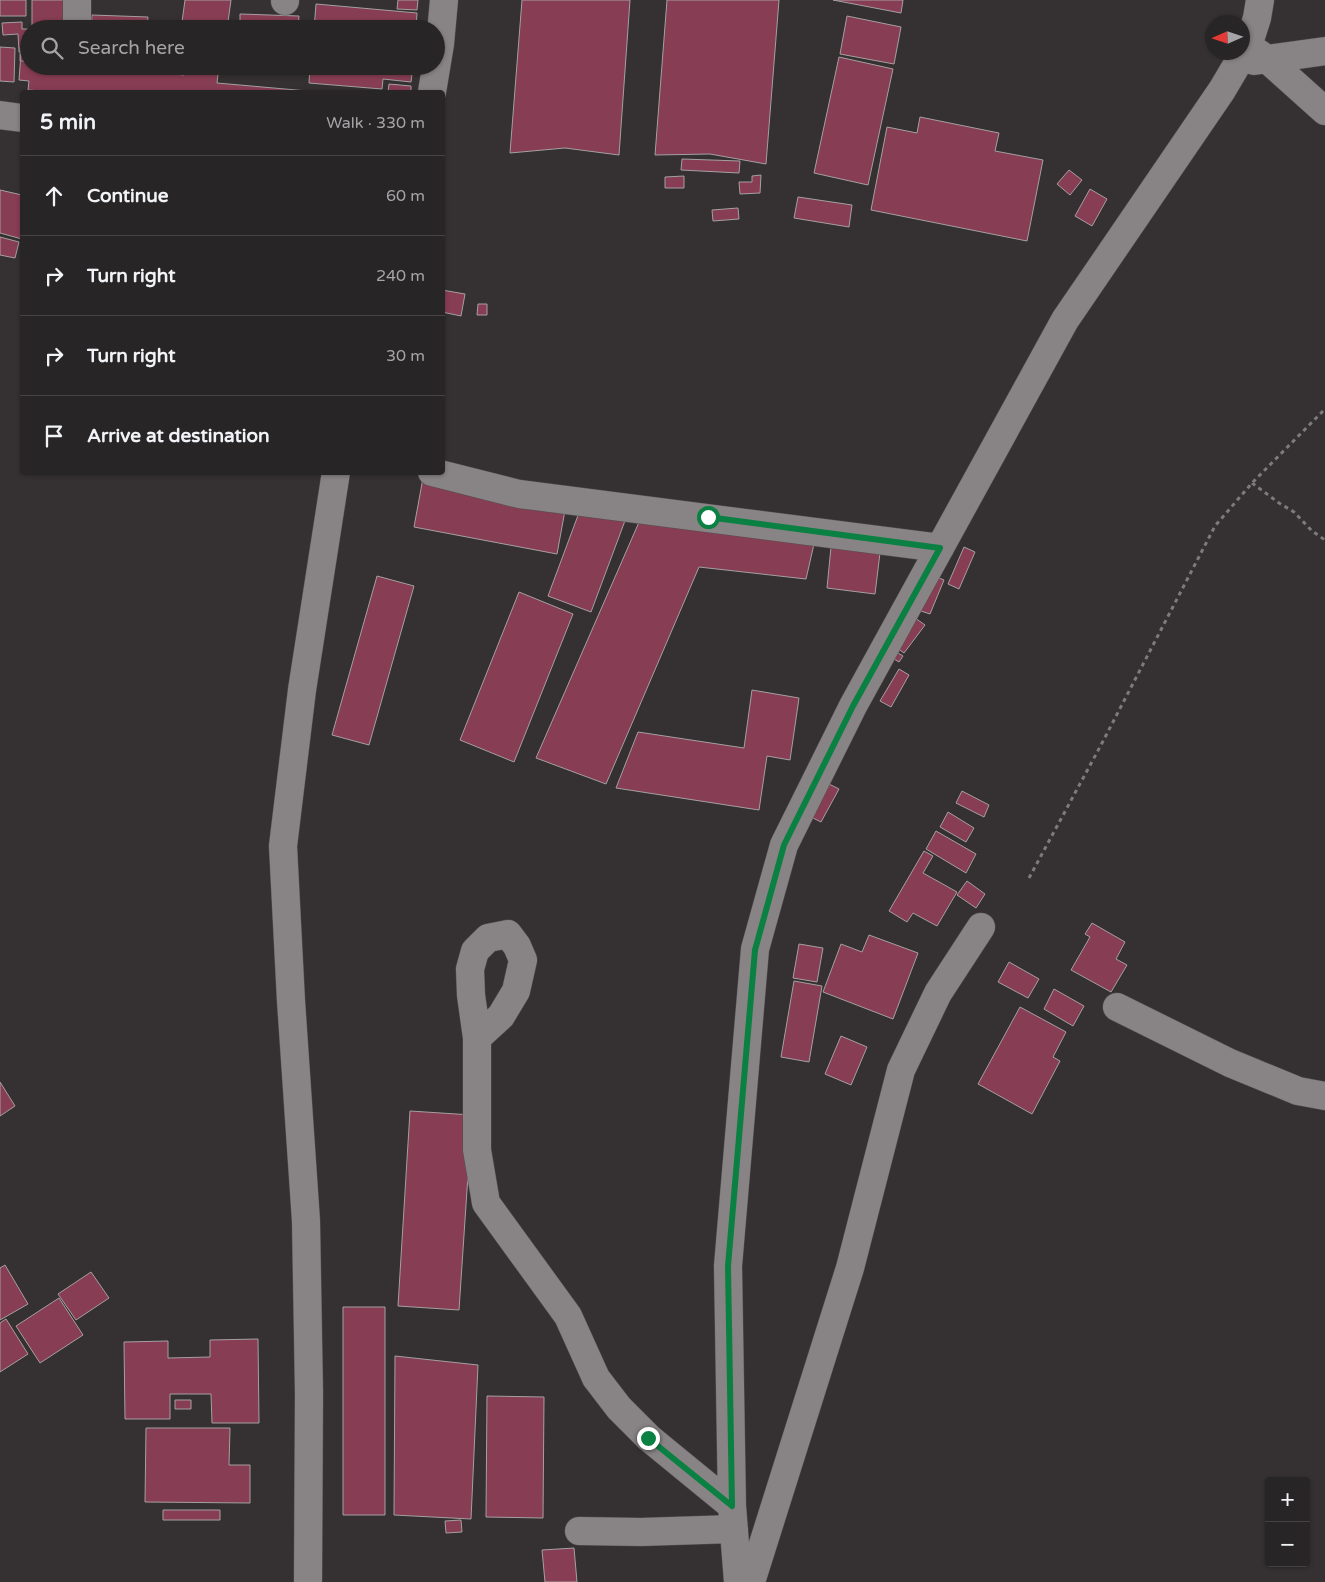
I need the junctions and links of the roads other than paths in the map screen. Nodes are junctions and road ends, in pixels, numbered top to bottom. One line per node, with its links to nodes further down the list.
1 (77, 0): 4 (street)
2 (444, 0): 5 (street)
3 (1260, 0): 7 (street)
4 (77, 20)
5 (442, 20)
6 (1325, 51): 7 (street)
7 (1251, 56): 10 (street); 15 (street)
8 (435, 75): 9 (street)
9 (432, 90)
10 (1325, 110)
11 (0, 115): 12 (street)
12 (20, 118)
13 (336, 475): 22 (street)
14 (444, 475): 15 (street)
15 (940, 548): 20 (street)
16 (981, 927): 24 (street)
17 (1117, 1007): 19 (street)
18 (477, 1038): 20 (street)
19 (1325, 1096)
20 (733, 1518): 21 (street); 23 (street)
21 (579, 1531)
22 (308, 1582)
23 (738, 1582)
24 (751, 1582)

